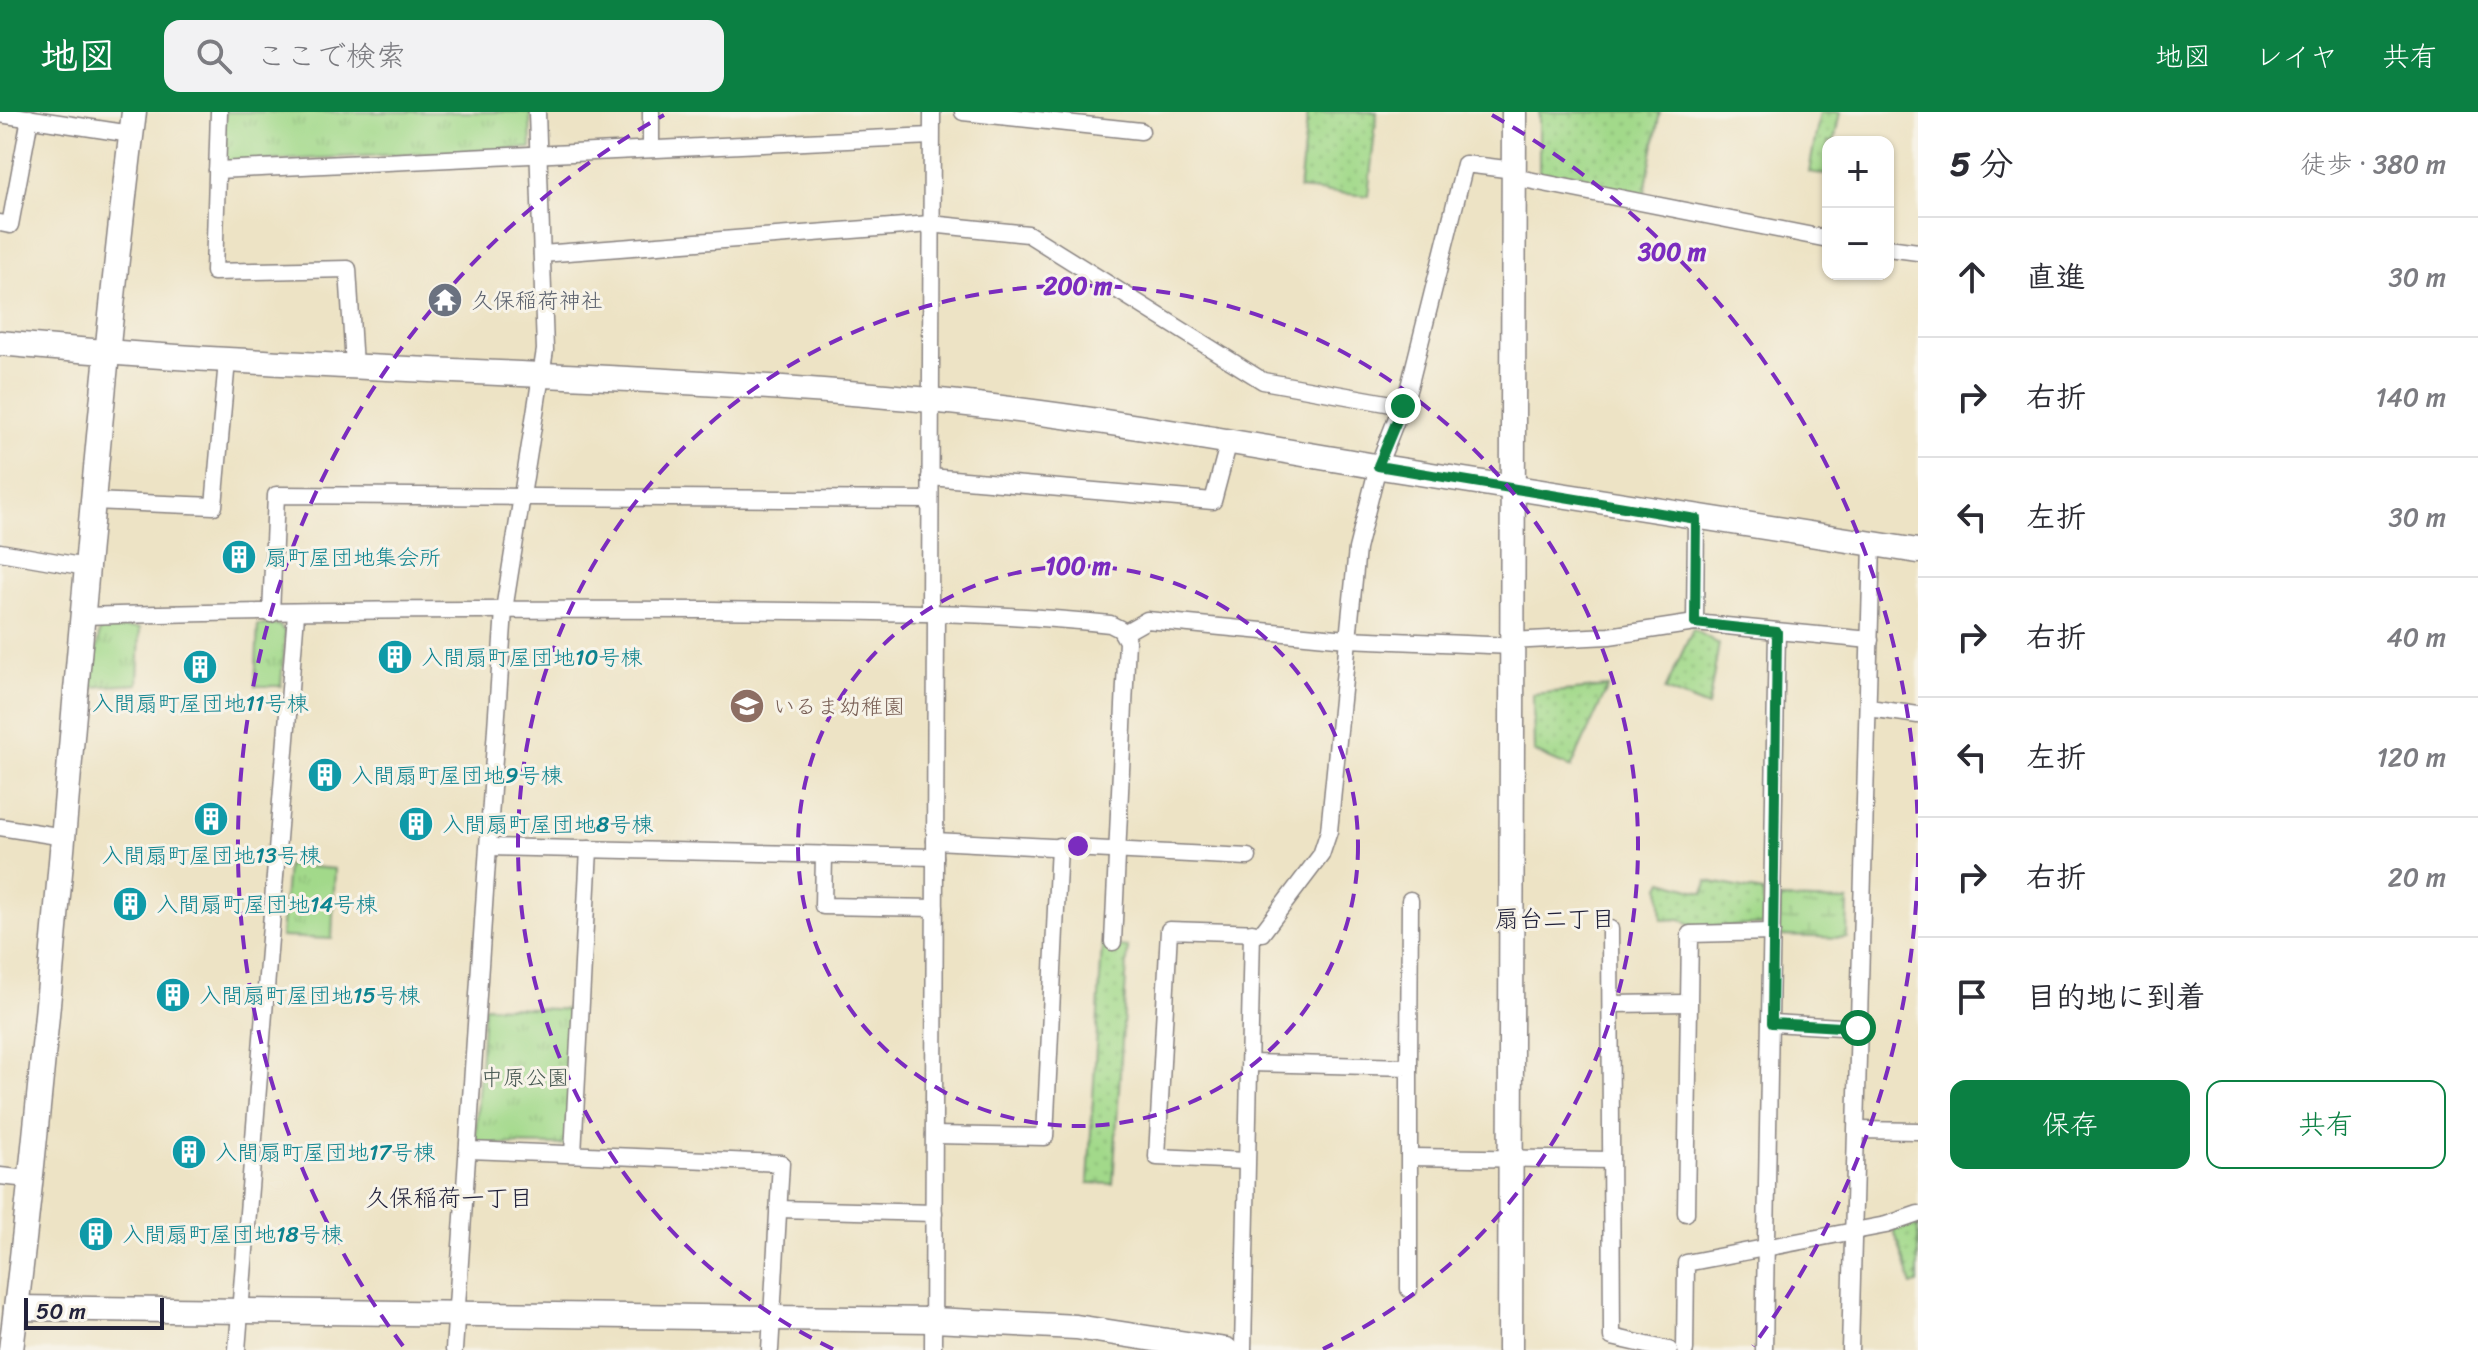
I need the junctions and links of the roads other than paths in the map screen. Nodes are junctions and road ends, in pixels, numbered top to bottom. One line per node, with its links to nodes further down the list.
1 (219, 112): 14 (street)
2 (537, 112): 13 (street)
3 (651, 112): 12 (street)
4 (932, 112): 11 (street)
5 (963, 112): 10 (street)
6 (1514, 112): 15 (street)
7 (7, 114): 8 (street)
8 (30, 118): 9 (street); 16 (street)
9 (133, 123): 23 (street)
10 (1141, 131)
11 (931, 136): 12 (street); 17 (street)
12 (651, 149): 13 (street)
13 (538, 155): 14 (street); 21 (street)
14 (217, 170): 25 (street)
15 (1514, 174): 18 (street); 28 (street); 32 (street)
16 (0, 223)
17 (930, 224): 21 (street); 27 (street); 28 (street)
18 (1822, 238)
19 (1894, 249): 20 (street)
20 (1918, 252)
21 (542, 254): 26 (street)
22 (0, 343): 23 (street)
23 (105, 353): 24 (street); 35 (street)
24 (227, 361): 25 (street); 35 (street)
25 (354, 366): 26 (street)
26 (542, 372): 27 (street); 33 (street)
27 (931, 400): 29 (street); 31 (street)
28 (1403, 406): 30 (street)
29 (1229, 441): 30 (street); 31 (street)
30 (1378, 466): 32 (street); 49 (street)
31 (930, 477): 34 (street)
32 (1513, 488): 36 (street); 51 (street)
33 (523, 494): 34 (street); 41 (street); 43 (street)
34 (930, 500): 42 (street)
35 (92, 501): 40 (street)
36 (1696, 519): 37 (street); 46 (street)
37 (1872, 544): 38 (street); 50 (street)
38 (1918, 551)
39 (0, 552): 40 (street)
40 (86, 567): 45 (street)
41 (504, 610): 42 (street); 44 (street); 57 (street)
42 (933, 613): 48 (street); 59 (street)
43 (271, 614): 44 (street); 45 (street)
44 (296, 614): 94 (street)
45 (83, 616): 55 (street)
46 (1695, 623): 47 (street); 51 (street)
47 (1777, 632): 50 (street); 67 (street)
48 (1124, 633): 49 (street); 60 (street)
49 (1347, 639): 51 (street); 66 (street)
50 (1870, 640): 52 (street)
51 (1512, 644): 81 (street)
52 (1869, 708): 53 (street); 72 (street)
53 (1918, 715)
54 (0, 827): 55 (street)
55 (64, 837): 85 (street)
56 (1059, 846): 59 (street); 60 (street); 77 (street)
57 (490, 847): 58 (street); 78 (street)
58 (589, 849): 61 (street); 79 (street)
59 (935, 849): 61 (street); 64 (street)
60 (1115, 851): 62 (street); 68 (street)
61 (824, 854): 64 (street)
62 (1248, 857)
63 (1410, 900): 74 (street)
64 (935, 908): 77 (street)
65 (1610, 929): 70 (street)
66 (1252, 932): 73 (street); 83 (street)
67 (1772, 932): 69 (street); 71 (street)
68 (1113, 942)
69 (1688, 1003): 70 (street); 88 (street)
70 (1612, 1004): 82 (street)
71 (1772, 1023): 72 (street); 91 (street)
72 (1858, 1028): 75 (street)
73 (1250, 1063): 74 (street); 83 (street)
74 (1409, 1067): 80 (street)
75 (1858, 1130): 76 (street); 90 (street)
76 (1918, 1131)
77 (934, 1135): 87 (street)
78 (469, 1150): 79 (street); 95 (street)
79 (573, 1154): 86 (street)
80 (1410, 1157): 81 (street); 92 (street)
81 (1509, 1158): 82 (street); 105 (street)
82 (1610, 1160): 106 (street)
83 (1246, 1161): 104 (street)
84 (0, 1176): 85 (street)
85 (28, 1179): 93 (street)
86 (778, 1209): 87 (street); 96 (street)
87 (934, 1213): 97 (street)
88 (1686, 1213)
89 (1918, 1214): 90 (street)
90 (1851, 1232): 91 (street); 109 (street)
91 (1766, 1249): 107 (street); 108 (street)
92 (1409, 1289)
93 (16, 1308): 94 (street); 98 (street)
94 (240, 1312): 95 (street); 99 (street)
95 (457, 1314): 96 (street); 100 (street)
96 (771, 1318): 97 (street); 101 (street)
97 (933, 1320): 102 (street); 103 (street)
98 (11, 1350)
99 (237, 1350)
100 (454, 1350)
101 (770, 1350)
102 (933, 1350)
103 (1226, 1350)
104 (1243, 1350)
105 (1510, 1350)
106 (1669, 1350)
107 (1685, 1350)
108 (1764, 1350)
109 (1850, 1350)

